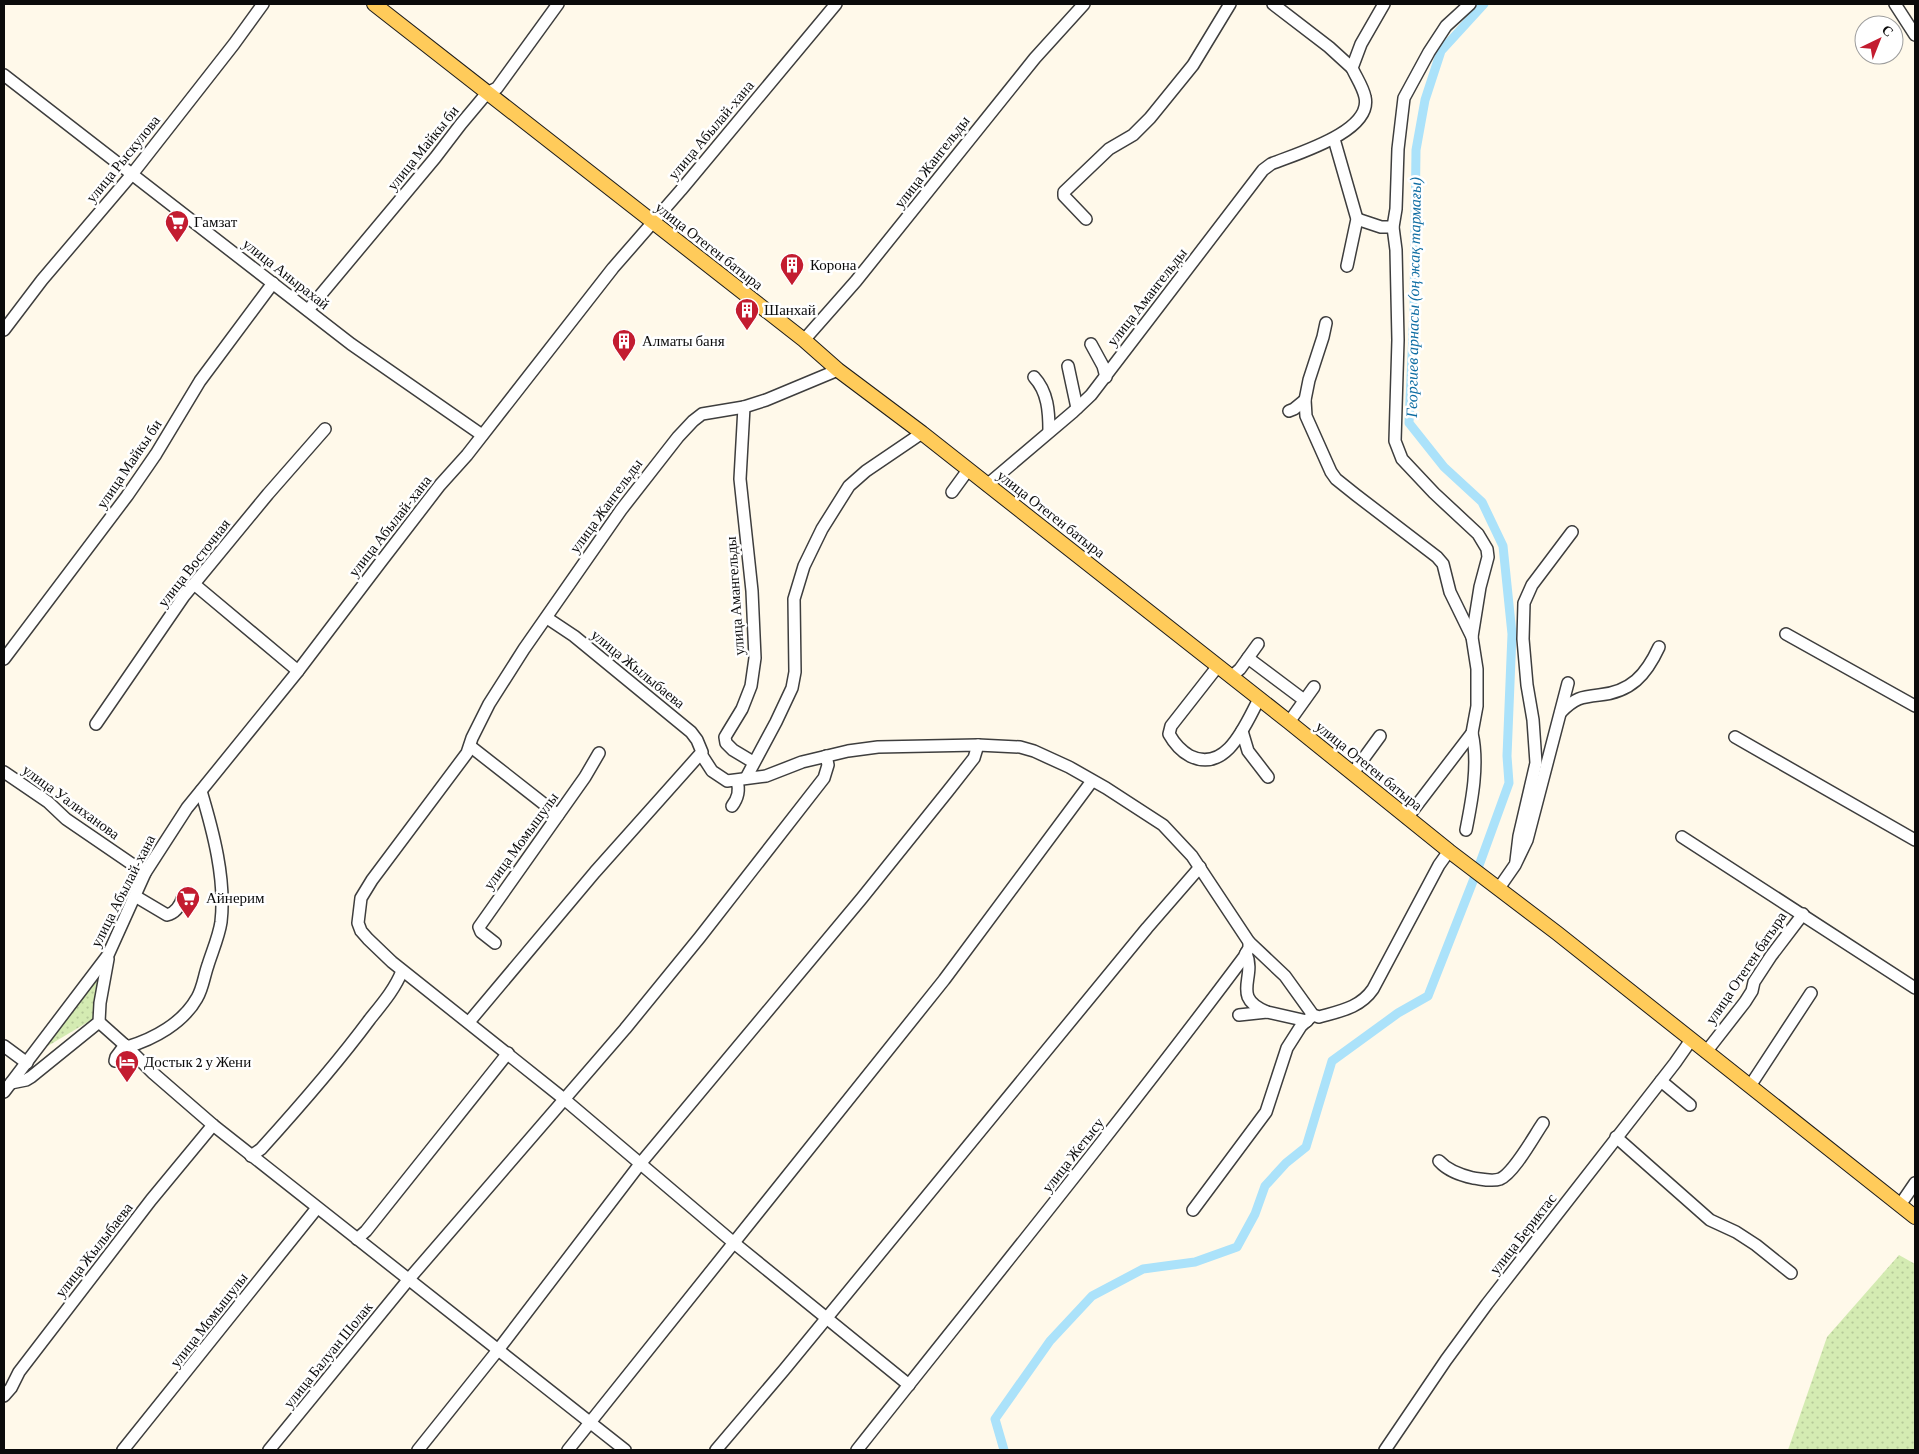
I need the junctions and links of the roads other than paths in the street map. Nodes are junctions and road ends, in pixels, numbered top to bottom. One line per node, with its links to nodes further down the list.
1 (263, 4): 16 (street, улица Рыскулова)
2 (374, 4): 14 (main road, улица Отеген батыра)
3 (558, 4): 14 (street, улица Майкы би)
4 (834, 4): 19 (street, улица Абылай-хана)
5 (1084, 4): 26 (street, улица Жангельды)
6 (1230, 4): 17 (street)
7 (1273, 4): 12 (street)
8 (1384, 4): 12 (street)
9 (1470, 4): 20 (street)
10 (1895, 4): 11 (street)
11 (1915, 34)
12 (1352, 68): 15 (street, улица Амангельды)
13 (4, 75): 16 (street, улица Анырахай)
14 (487, 93): 19 (main road, улица Отеген батыра); 23 (street, улица Майкы би)
15 (1334, 139): 18 (street); 31 (street, улица Амангельды)
16 (133, 174): 22 (street, улица Анырахай); 25 (street, улица Рыскулова)
17 (1086, 218)
18 (1357, 219): 20 (street); 21 (street)
19 (652, 223): 26 (main road, улица Отеген батыра); 39 (street, улица Абылай-хана)
20 (1393, 227): 47 (street)
21 (1347, 266)
22 (273, 283): 23 (street, улица Анырахай); 51 (street, улица Майкы би)
23 (308, 310): 39 (street, улица Анырахай)
24 (1326, 323): 32 (street)
25 (4, 330)
26 (804, 340): 29 (main road, улица Отеген батыра)
27 (1091, 344): 31 (street)
28 (1068, 366): 34 (street)
29 (838, 370): 33 (street, улица Жангельды); 38 (main road, улица Отеген батыра)
30 (1034, 377): 37 (street)
31 (1106, 377): 34 (street, улица Амангельды)
32 (1305, 400): 35 (street); 47 (street)
33 (744, 407): 45 (street, улица Жангельды); 72 (street, улица Амангельды)
34 (1077, 408): 37 (street, улица Амангельды)
35 (1289, 411)
36 (325, 429): 44 (street, улица Восточная)
37 (1050, 431): 41 (street, улица Амангельды)
38 (922, 433): 40 (main road, улица Отеген батыра); 72 (street)
39 (482, 436): 53 (street, улица Абылай-хана)
40 (968, 470): 41 (main road, улица Отеген батыра); 42 (street)
41 (987, 485): 52 (main road, улица Отеген батыра)
42 (952, 492)
43 (1572, 532): 86 (street)
44 (194, 584): 53 (street); 62 (street, улица Восточная)
45 (547, 618): 68 (street, улица Жангельды); 71 (street, улица Жылыбаева)
46 (1786, 634): 59 (street)
47 (1472, 637): 64 (street)
48 (1258, 644): 50 (street)
49 (1659, 647): 60 (street)
50 (1248, 658): 54 (street); 58 (street)
51 (4, 659)
52 (1218, 666): 54 (main road, улица Отеген батыра); 63 (street)
53 (298, 671): 78 (street, улица Абылай-хана)
54 (1231, 676): 57 (main road, улица Отеген батыра)
55 (1568, 683): 60 (street)
56 (1314, 687): 58 (street)
57 (1259, 698): 61 (main road, улица Отеген батыра); 63 (street)
58 (1304, 700): 61 (street)
59 (1915, 706)
60 (1561, 712): 86 (street)
61 (1289, 722): 74 (main road, улица Отеген батыра)
62 (96, 724)
63 (1242, 731): 75 (street)
64 (1472, 733): 81 (street); 82 (street)
65 (1380, 736): 74 (street)
66 (1735, 738): 84 (street)
67 (978, 745): 70 (street); 77 (street); 121 (street)
68 (470, 746): 80 (street); 96 (street, улица Жангельды)
69 (599, 753): 80 (street, улица Момышулы)
70 (826, 756): 76 (street); 114 (street, улица Балуан Шолак)
71 (701, 758): 76 (street, улица Жылыбаева); 103 (street)
72 (753, 762): 76 (street)
73 (4, 772): 88 (street, улица Уалиханова)
74 (1353, 774): 81 (main road, улица Отеген батыра)
75 (1268, 776)
76 (741, 779): 79 (street)
77 (1092, 781): 87 (street); 128 (street)
78 (201, 791): 88 (street, улица Абылай-хана); 106 (street)
79 (732, 806)
80 (558, 815): 93 (street, улица Момышулы)
81 (1407, 818): 85 (main road, улица Отеген батыра)
82 (1466, 830)
83 (1682, 837): 92 (street)
84 (1915, 840)
85 (1449, 851): 89 (main road, улица Отеген батыра); 101 (street)
86 (1516, 862): 89 (street)
87 (1200, 867): 94 (street); 131 (street)
88 (145, 873): 90 (street, улица Абылай-хана)
89 (1499, 888): 104 (main road, улица Отеген батыра)
90 (135, 896): 91 (street); 95 (street, улица Абылай-хана)
91 (184, 897)
92 (1803, 914): 97 (street, улица Отеген батыра); 107 (street, улица Отеген батыра)
93 (495, 943)
94 (1248, 947): 99 (street); 101 (street); 133 (street, улица Жетысу)
95 (108, 955): 102 (street); 110 (street, улица Абылай-хана)
96 (402, 971): 103 (street, улица Жангельды); 119 (street)
97 (1915, 988)
98 (1811, 993): 112 (street)
99 (1267, 1012): 100 (street); 101 (street)
100 (1239, 1015)
101 (1310, 1018): 125 (street)
102 (99, 1022): 106 (street); 113 (street)
103 (469, 1022): 108 (street, улица Жангельды)
104 (1691, 1040): 107 (main road, улица Отеген батыра); 111 (street, улица Бериктас)
105 (4, 1046): 110 (street)
106 (126, 1046): 109 (street); 117 (street)
107 (1706, 1052): 112 (main road, улица Отеген батыра)
108 (508, 1054): 114 (street, улица Жангельды); 127 (street)
109 (115, 1061)
110 (27, 1063): 113 (street, улица Абылай-хана)
111 (1660, 1081): 115 (street); 118 (street, улица Бериктас)
112 (1750, 1086): 123 (main road, улица Отеген батыра)
113 (7, 1088)
114 (564, 1099): 121 (street, улица Жангельды); 130 (street, улица Балуан Шолак)
115 (1690, 1105)
116 (1543, 1122): 120 (street)
117 (213, 1125): 119 (street); 134 (street, улица Жылыбаева)
118 (1616, 1137): 129 (street); 143 (street, улица Бериктас)
119 (251, 1156): 124 (street)
120 (1439, 1160)
121 (640, 1164): 128 (street, улица Жангельды); 132 (street)
122 (1915, 1183): 123 (street)
123 (1900, 1205): 126 (main road, улица Отеген батыра)
124 (317, 1208): 127 (street); 136 (street, улица Момышулы)
125 (1193, 1210)
126 (1915, 1217)
127 (357, 1239): 130 (street)
128 (734, 1242): 131 (street, улица Жангельды); 135 (street)
129 (1791, 1273)
130 (409, 1279): 132 (street); 137 (street, улица Балуан Шолак)
131 (827, 1318): 133 (street, улица Жангельды); 141 (street)
132 (498, 1350): 135 (street); 138 (street)
133 (909, 1384): 142 (street, улица Жетысу)
134 (4, 1396)
135 (591, 1423): 139 (street); 140 (street)
136 (123, 1450)
137 (269, 1450)
138 (418, 1450)
139 (568, 1450)
140 (625, 1450)
141 (716, 1450)
142 (857, 1450)
143 (1385, 1450)

